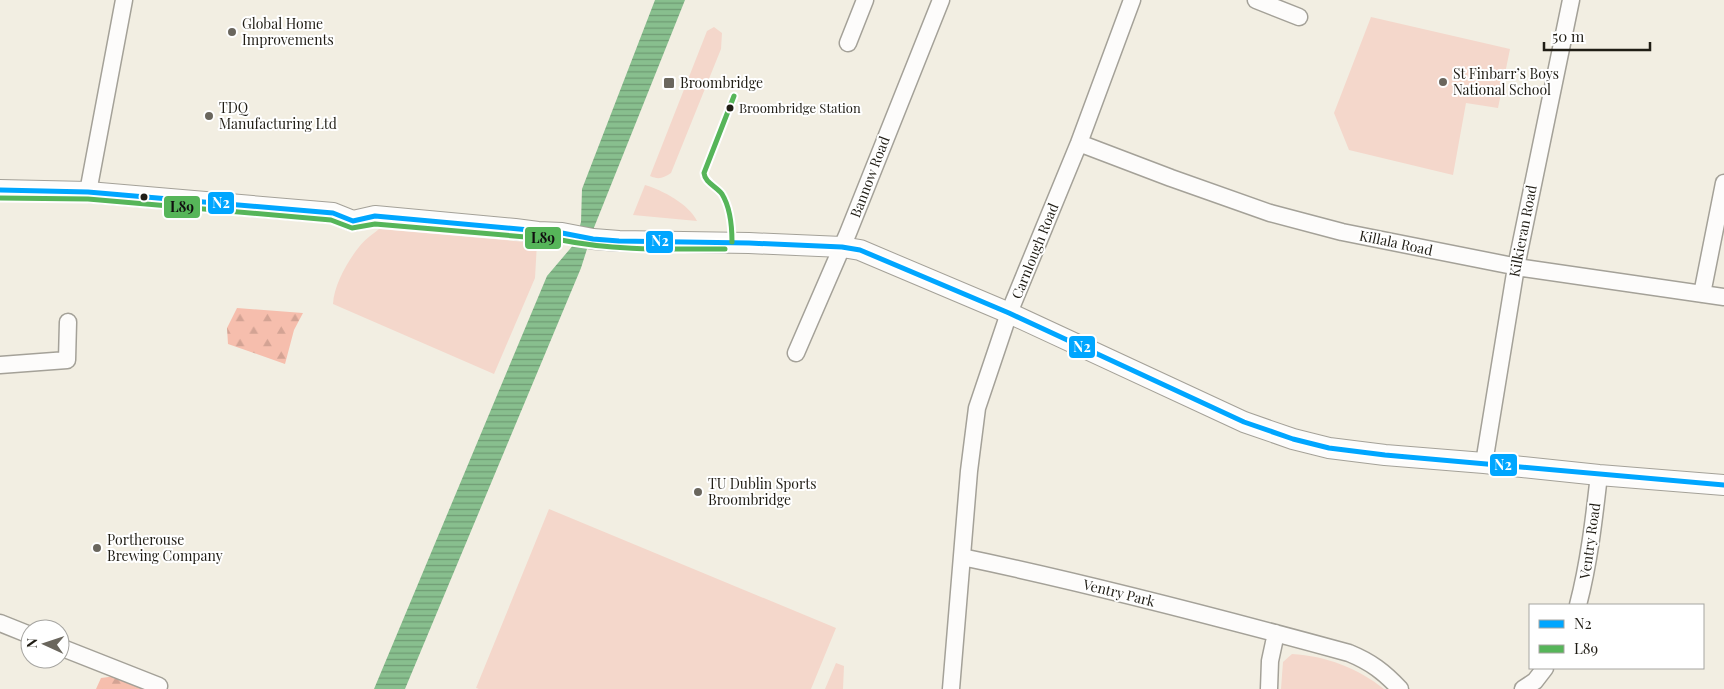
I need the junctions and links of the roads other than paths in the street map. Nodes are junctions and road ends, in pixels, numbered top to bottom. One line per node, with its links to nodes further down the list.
1 (124, 0): 12 (street)
2 (865, 0): 8 (street)
3 (1132, 0): 9 (street, Carnlough Road)
4 (1256, 0): 7 (street)
5 (1570, 0): 14 (street, Kilkieran Road)
6 (936, 1): 13 (street, Bannow Road)
7 (1299, 17)
8 (848, 43)
9 (1079, 143): 14 (street, Killala Road); 17 (street, Carnlough Road)
10 (1724, 183): 15 (street)
11 (0, 190): 12 (street)
12 (88, 192): 13 (street)
13 (842, 247): 17 (street); 19 (street, Bannow Road)
14 (1516, 267): 15 (street, Killala Road); 21 (street, Kilkieran Road)
15 (1702, 294): 16 (street, Killala Road)
16 (1724, 297)
17 (1009, 313): 21 (street); 24 (street, Carnlough Road)
18 (68, 322): 20 (street)
19 (796, 353)
20 (0, 365)
21 (1484, 463): 22 (street)
22 (1599, 475): 23 (street); 25 (street, Ventry Road)
23 (1724, 485)
24 (962, 557): 28 (street, Ventry Park); 32 (street, Carnlough Road)
25 (1578, 604)
26 (0, 624): 27 (street)
27 (20, 631)
28 (1276, 633): 33 (street); 34 (street, Ventry Park)
29 (70, 650): 31 (street)
30 (1544, 669): 35 (street)
31 (159, 686)
32 (951, 689)
33 (1269, 689)
34 (1400, 689)
35 (1523, 689)

